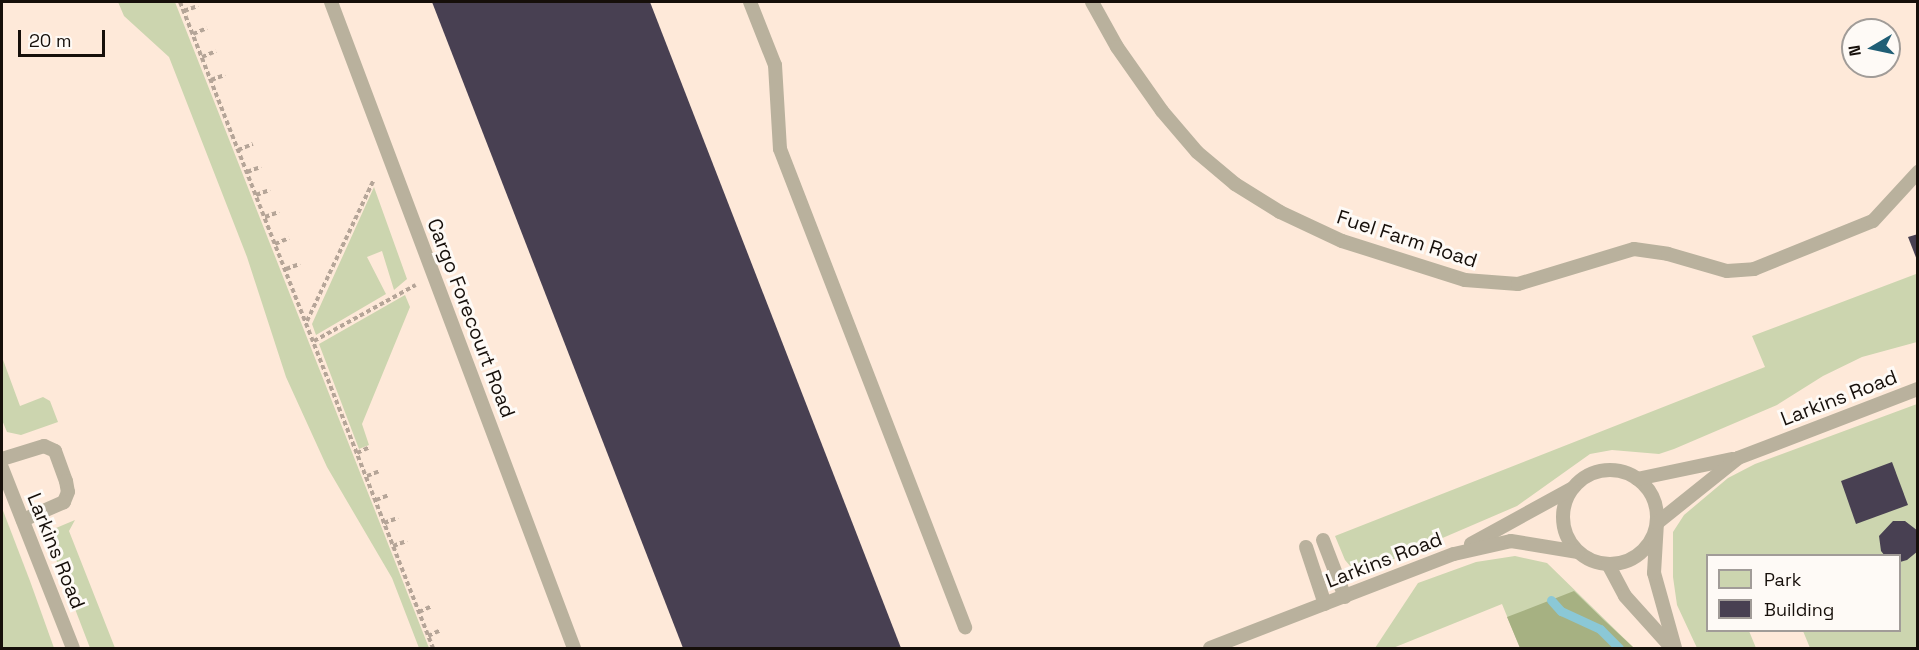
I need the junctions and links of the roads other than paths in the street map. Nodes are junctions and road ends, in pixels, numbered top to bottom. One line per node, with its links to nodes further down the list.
1 (331, 2): 22 (lane, Cargo Forecourt Road)
2 (750, 2): 20 (lane)
3 (1092, 2): 4 (lane, Fuel Farm Road)
4 (1917, 172)
5 (1917, 390): 6 (lane, Larkins Road)
6 (1738, 458): 9 (lane); 12 (lane, Larkins Road)
7 (2, 459): 11 (lane)
8 (2, 468): 11 (lane, Larkins Road)
9 (1637, 479): 10 (lane); 12 (lane)
10 (1574, 487): 15 (lane); 16 (lane)
11 (23, 520): 21 (lane, Larkins Road)
12 (1657, 523): 17 (lane); 24 (lane)
13 (1323, 540): 18 (lane)
14 (1306, 547): 19 (lane)
15 (1578, 552): 16 (lane, Larkins Road); 17 (lane)
16 (1454, 554): 18 (lane, Larkins Road)
17 (1608, 564): 24 (lane)
18 (1345, 597): 19 (lane, Larkins Road)
19 (1325, 604): 23 (lane, Larkins Road)
20 (965, 627)
21 (73, 648)
22 (574, 648)
23 (1210, 648)
24 (1674, 648)

